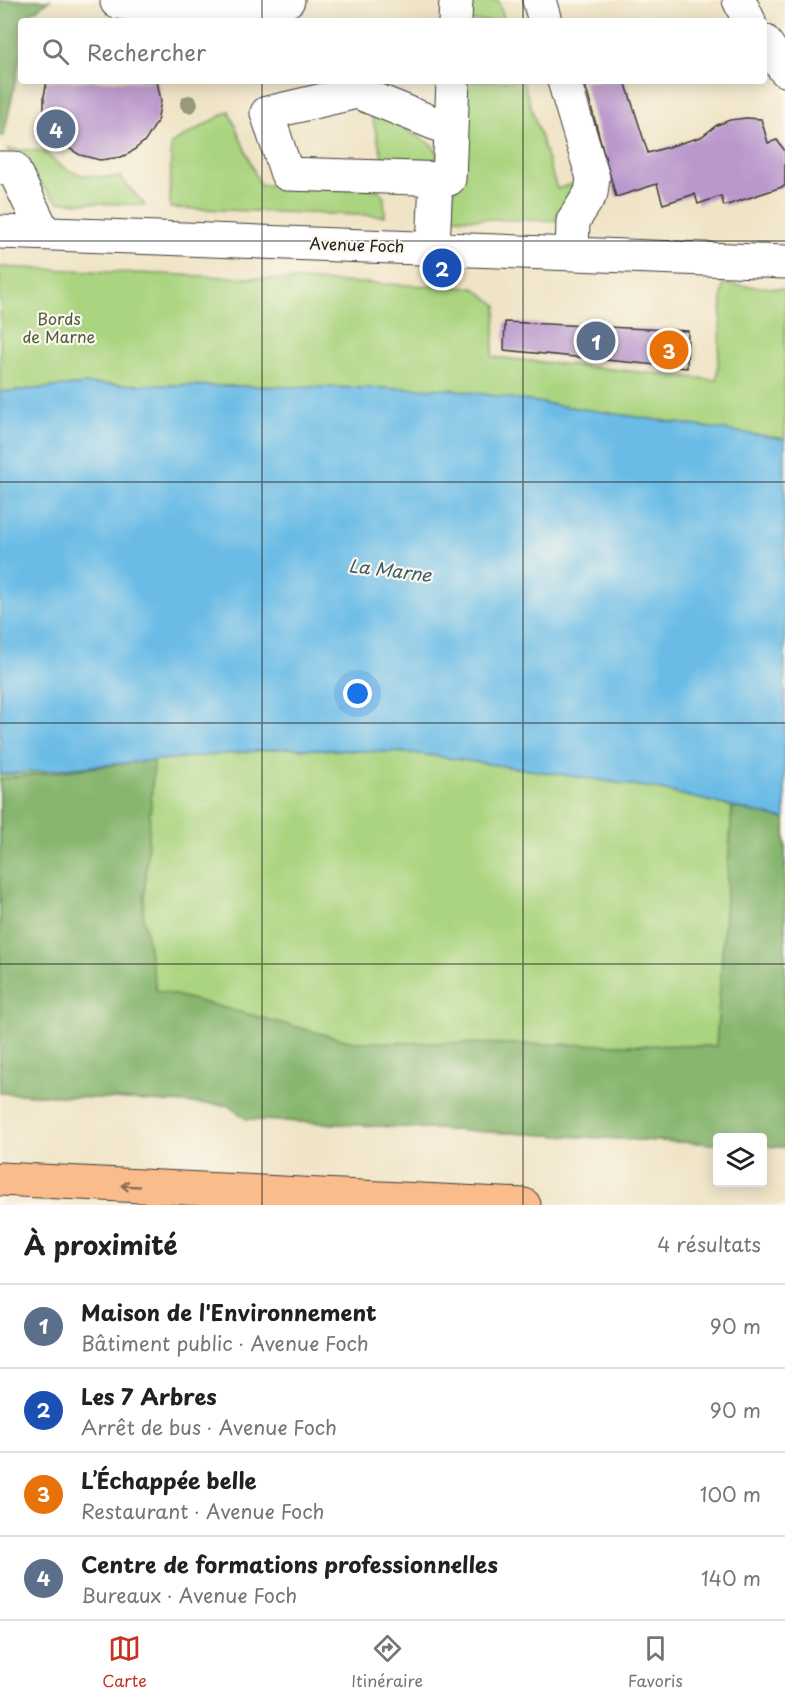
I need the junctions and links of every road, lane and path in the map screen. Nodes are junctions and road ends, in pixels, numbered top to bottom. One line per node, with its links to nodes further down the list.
1 (288, 0): 7 (street)
2 (456, 0): 8 (street)
3 (539, 0): 9 (street)
4 (739, 0): 10 (street)
5 (117, 2): 6 (street)
6 (213, 18)
7 (223, 18)
8 (455, 18)
9 (544, 18)
10 (748, 18)
11 (767, 45): 12 (street)
12 (785, 70)
13 (453, 84): 15 (street)
14 (565, 84): 21 (street)
15 (451, 130): 17 (street); 17 (street)
16 (0, 168): 19 (street)
17 (436, 179): 20 (street)
18 (0, 232): 19 (street, Avenue Foch)
19 (44, 233): 20 (street, Avenue Foch)
20 (433, 248): 21 (street, Avenue Foch)
21 (572, 253): 22 (street, Avenue Foch)
22 (785, 262)
23 (0, 1179): 24 (highway, one-way to 23)
24 (524, 1205)

